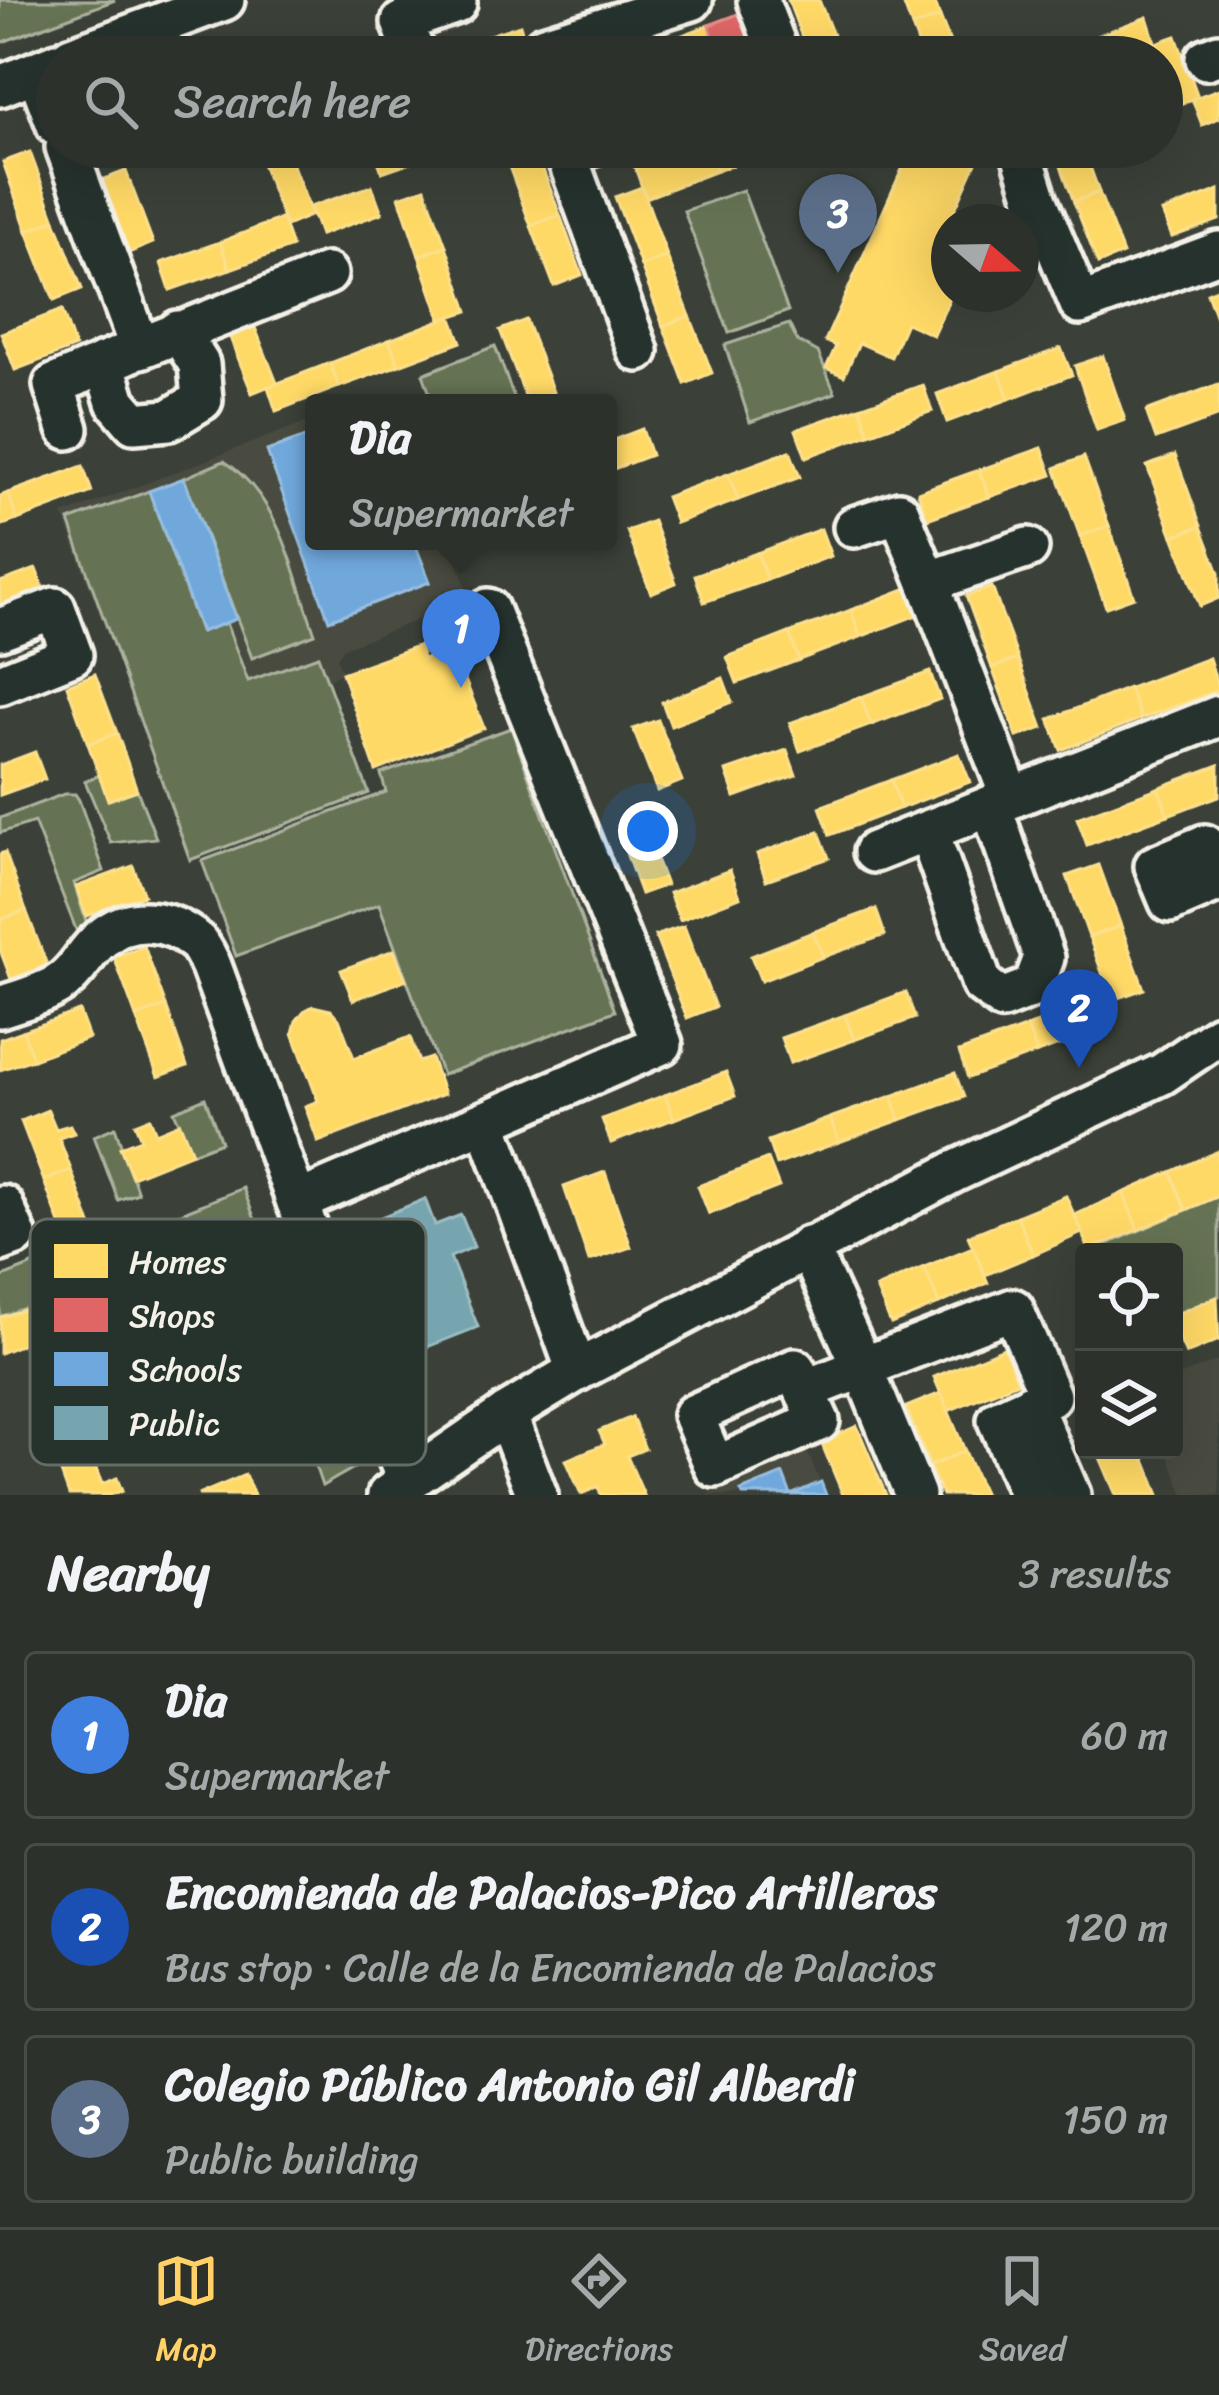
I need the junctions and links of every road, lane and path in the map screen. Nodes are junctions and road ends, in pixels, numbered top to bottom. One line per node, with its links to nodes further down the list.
1 (224, 0): 5 (street)
2 (758, 0): 8 (street)
3 (459, 1): 6 (street)
4 (687, 1): 7 (street)
5 (129, 36)
6 (407, 36)
7 (576, 36)
8 (771, 36)
9 (36, 72): 10 (street)
10 (0, 86)
11 (72, 168): 18 (street)
12 (571, 168): 17 (street)
13 (1026, 168): 14 (street)
14 (1219, 252)
15 (327, 274): 16 (street)
16 (178, 331): 18 (street); 18 (street)
17 (638, 350)
18 (122, 356): 19 (street)
19 (68, 429)
20 (854, 527): 22 (street)
21 (1028, 548): 22 (street)
22 (928, 582): 27 (street)
23 (488, 609): 32 (street)
24 (0, 629): 25 (street)
25 (0, 684)
26 (1219, 716): 27 (street)
27 (1001, 802): 28 (street); 28 (street)
28 (928, 831): 29 (street)
29 (874, 852)
30 (0, 1007): 33 (street)
31 (1219, 1035): 37 (street)
32 (486, 1121): 33 (street); 39 (street)
33 (297, 1202): 35 (street)
34 (0, 1208): 36 (street)
35 (303, 1219)
36 (0, 1241)
37 (808, 1247): 38 (street); 39 (street)
38 (863, 1368): 40 (street); 41 (street); 45 (street)
39 (577, 1371): 42 (street)
40 (805, 1390)
41 (1031, 1404): 46 (street); 47 (street)
42 (506, 1414): 43 (street); 44 (street)
43 (397, 1488)
44 (537, 1495)
45 (915, 1495)
46 (1030, 1495)
47 (1070, 1495)

